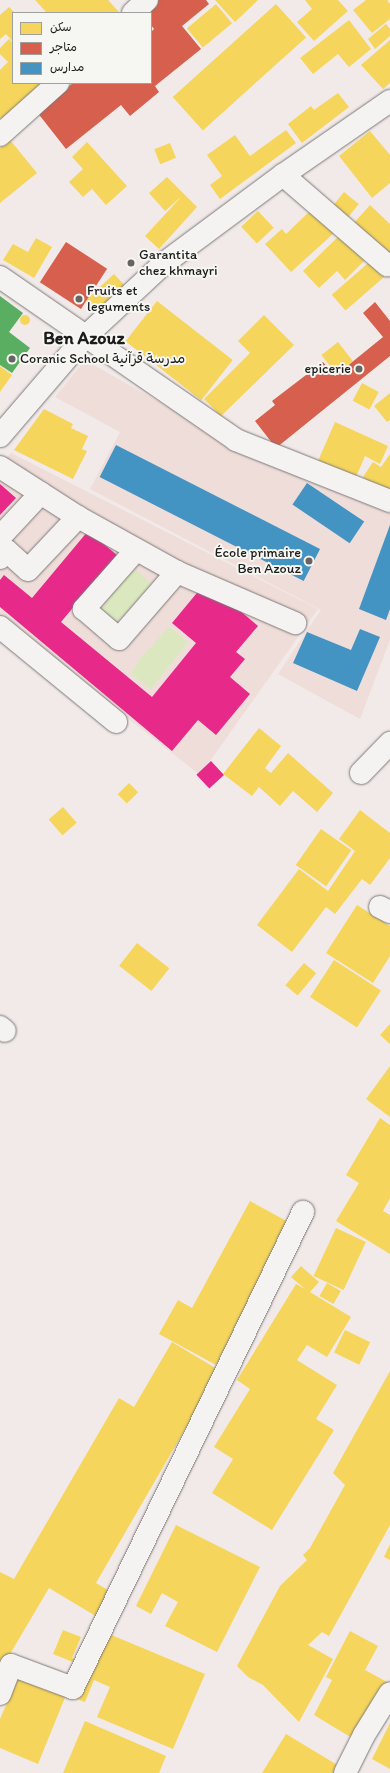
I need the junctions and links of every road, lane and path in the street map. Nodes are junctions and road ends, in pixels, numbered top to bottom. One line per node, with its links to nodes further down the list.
1 (147, 0): 2 (street)
2 (134, 12)
3 (57, 84): 5 (street)
4 (390, 101): 6 (street)
5 (0, 136)
6 (283, 175): 7 (street); 9 (street)
7 (387, 265)
8 (0, 277): 9 (street)
9 (84, 338): 10 (street); 13 (street)
10 (0, 436)
11 (0, 467): 12 (street)
12 (41, 493): 14 (street); 15 (street)
13 (390, 501)
14 (78, 517): 16 (street); 17 (street)
15 (0, 537)
16 (136, 550): 18 (street); 18 (street)
17 (0, 558)
18 (177, 572): 19 (street)
19 (295, 623)
20 (0, 627): 21 (street)
21 (116, 722)
22 (390, 743): 23 (street)
23 (362, 773)
24 (303, 1212): 26 (street)
25 (390, 1692): 27 (street)
26 (0, 1694)
27 (345, 1773)

